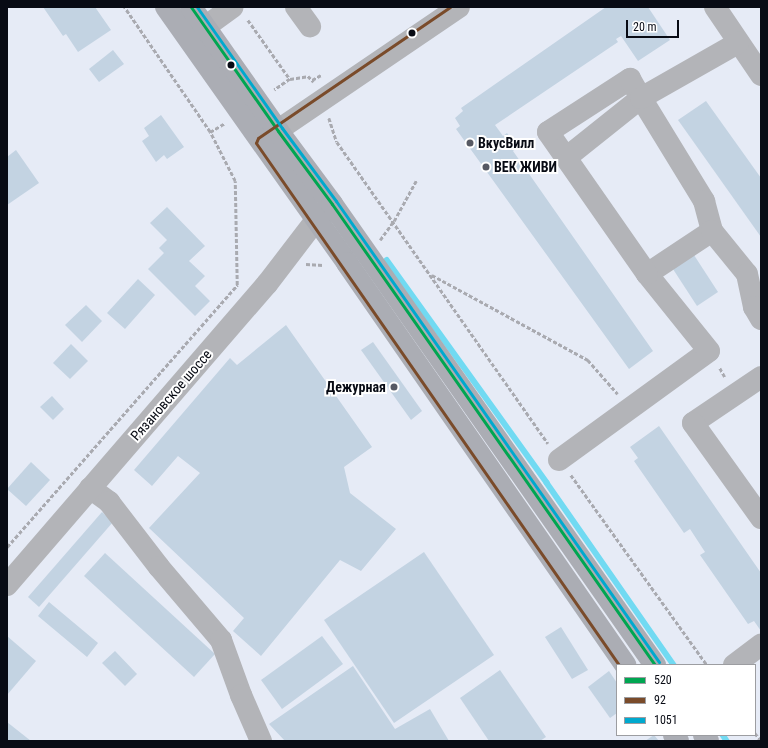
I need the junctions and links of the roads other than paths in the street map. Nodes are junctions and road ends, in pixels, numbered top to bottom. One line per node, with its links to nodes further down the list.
1 (166, 7): 12 (main road)
2 (191, 7): 8 (main road)
3 (233, 7): 8 (street)
4 (296, 7): 7 (street)
5 (459, 7): 12 (street)
6 (714, 7): 9 (street)
7 (310, 26)
8 (205, 27): 12 (main road)
9 (738, 43): 10 (street); 11 (street)
10 (761, 76)
11 (641, 98): 13 (street); 13 (street); 16 (street)
12 (269, 136): 14 (main road); 15 (main road)
13 (567, 157): 17 (street)
14 (332, 204): 15 (street, Рязановское шоссе); 26 (main road)
15 (316, 220): 21 (street, Рязановское шоссе); 25 (main road)
16 (712, 231): 17 (street); 18 (street)
17 (647, 274): 20 (street)
18 (761, 319)
19 (761, 377): 22 (street)
20 (559, 460)
21 (90, 488): 23 (street, Рязановское шоссе); 28 (street)
22 (761, 518)
23 (11, 573)
24 (761, 645): 27 (street)
25 (624, 664)
26 (654, 664)
27 (735, 664)
28 (261, 741)

